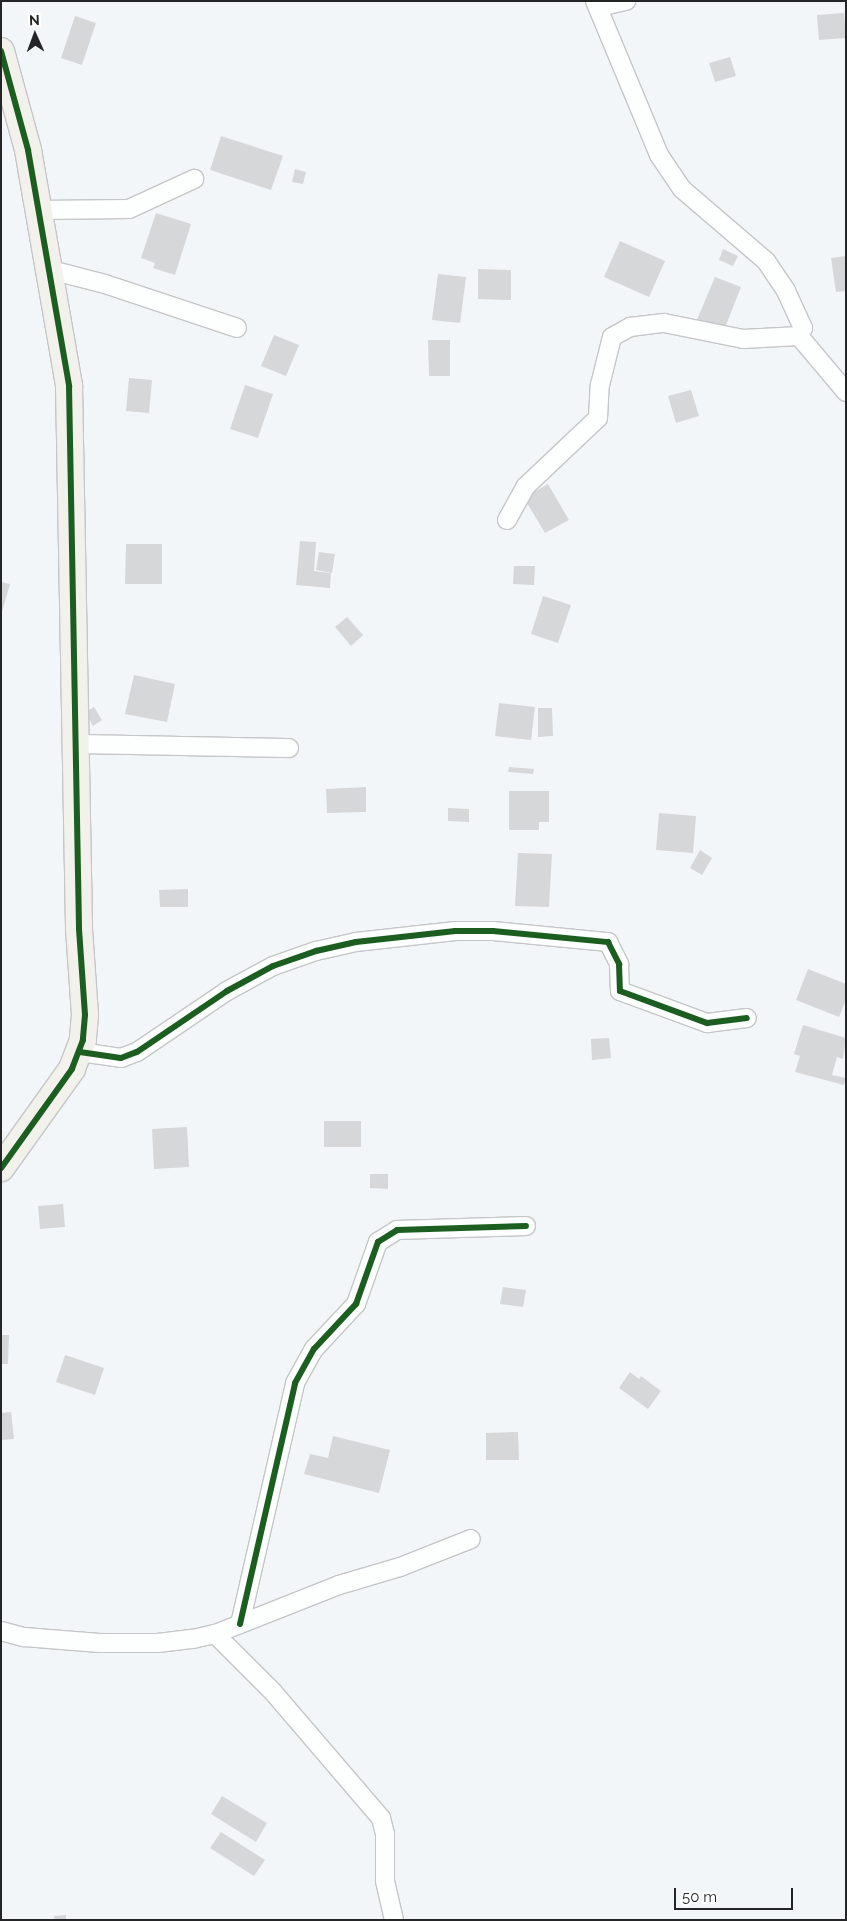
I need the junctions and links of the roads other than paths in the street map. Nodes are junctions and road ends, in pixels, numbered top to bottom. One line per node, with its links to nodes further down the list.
1 (626, 1): 2 (street)
2 (597, 4): 8 (street)
3 (1, 51): 5 (street)
4 (194, 179): 5 (street)
5 (38, 210): 6 (street)
6 (47, 269): 7 (street); 11 (street)
7 (237, 328)
8 (799, 336): 9 (street); 10 (street)
9 (846, 392)
10 (507, 520)
11 (76, 744): 12 (street); 14 (street)
12 (289, 748)
13 (747, 1018): 14 (street)
14 (80, 1052): 15 (street)
15 (1, 1168)
16 (526, 1226): 18 (street)
17 (471, 1538): 18 (street)
18 (240, 1624): 20 (street)
19 (1, 1631): 20 (street)
20 (215, 1634): 21 (street)
21 (394, 1920)

